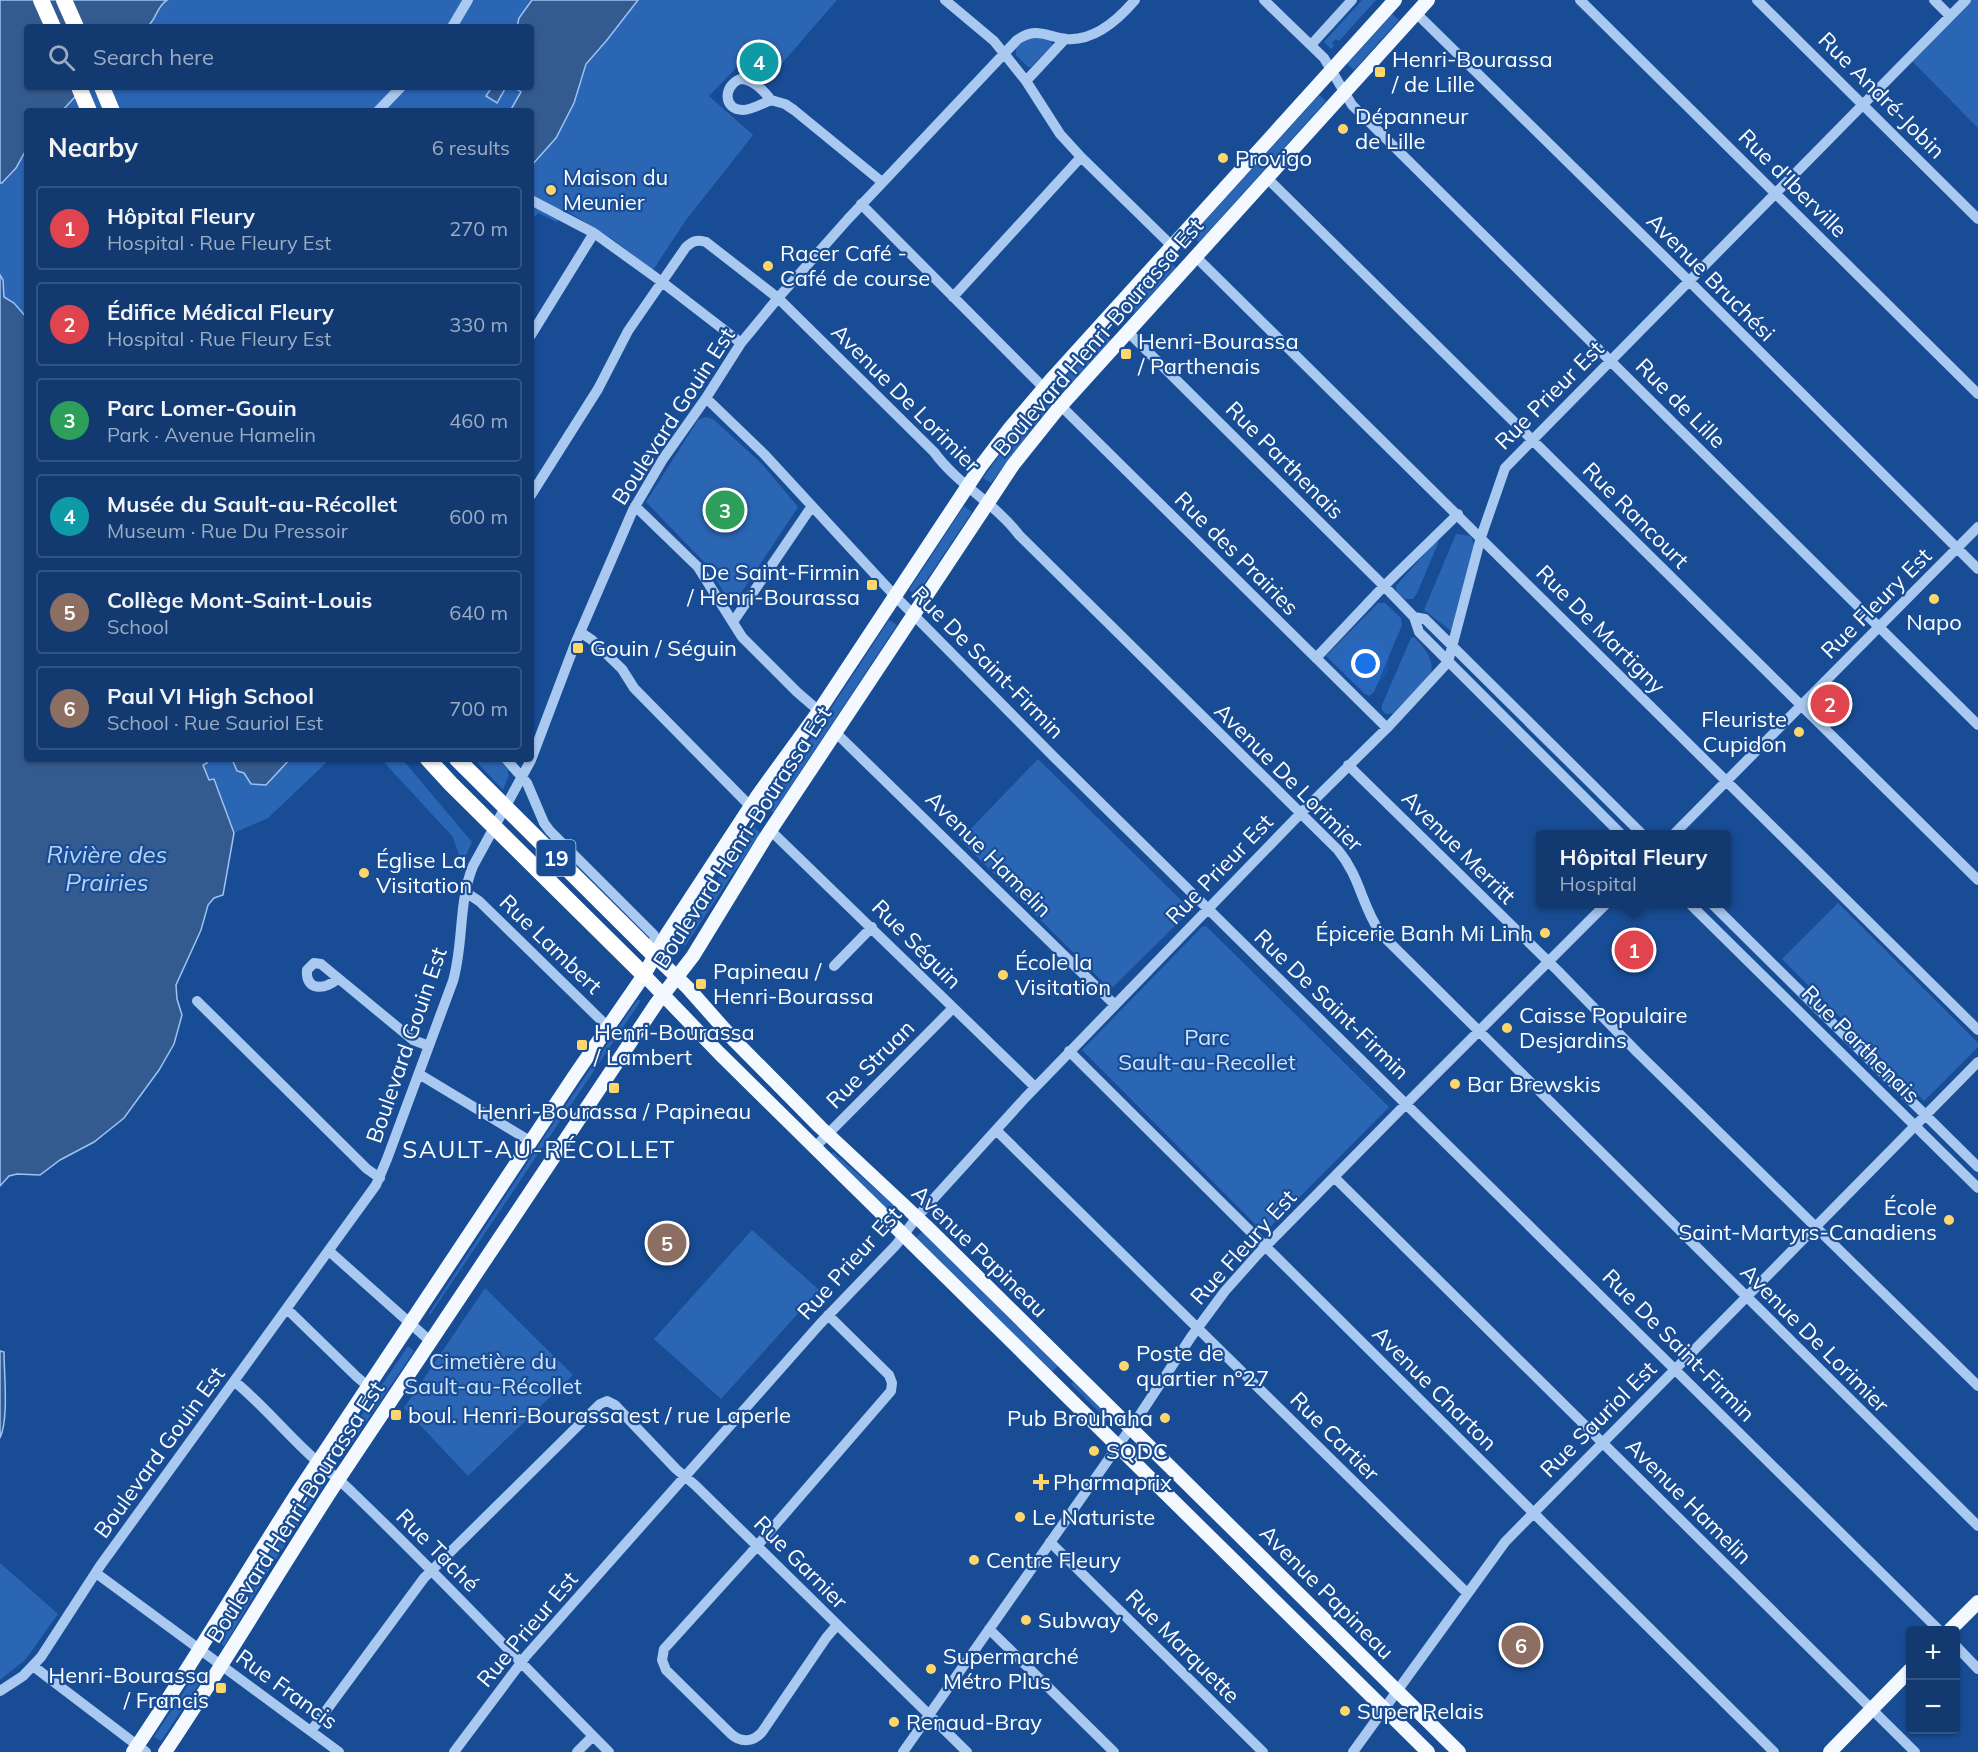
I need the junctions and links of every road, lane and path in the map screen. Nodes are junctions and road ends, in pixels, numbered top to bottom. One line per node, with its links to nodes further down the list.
1 (41, 0): 16 (highway)
2 (64, 0): 17 (highway)
3 (468, 0): 18 (street)
4 (945, 0): 21 (street)
5 (1135, 0): 19 (street, Boulevard Gouin Est)
6 (1264, 0): 20 (street, Rue de Lille)
7 (1352, 0): 20 (street)
8 (1395, 0): 22 (main road, Boulevard Henri-Bourassa Est)
9 (1428, 0): 14 (main road, Boulevard Henri-Bourassa Est)
10 (1580, 0): 36 (street, Rue d'Iberville)
11 (1757, 0): 29 (street, Rue André-Jobin)
12 (1934, 0): 15 (street)
13 (1966, 0): 15 (street, Rue Prieur Est)
14 (1416, 13): 27 (main road, Boulevard Henri-Bourassa Est); 44 (street, Avenue Bruchési)
15 (1950, 16): 29 (street, Rue Prieur Est)
16 (52, 24)
17 (75, 24)
18 (454, 24)
19 (1065, 39): 21 (street, Boulevard Gouin Est); 23 (street)
20 (1311, 45): 22 (street, Rue de Lille)
21 (1004, 52): 23 (street); 35 (street, Boulevard Gouin Est)
22 (1331, 71): 27 (street, Rue de Lille); 41 (main road, Boulevard Henri-Bourassa Est)
23 (1026, 81): 33 (street)
24 (80, 90): 30 (highway)
25 (103, 90): 31 (highway)
26 (398, 90): 32 (street)
27 (1344, 93): 34 (main road, Boulevard Henri-Bourassa Est); 50 (street, Rue de Lille)
28 (771, 100): 35 (street)
29 (1864, 104): 36 (street, Rue Prieur Est); 39 (street, Rue André-Jobin)
30 (89, 108)
31 (111, 108)
32 (382, 108)
33 (1081, 157): 41 (street); 45 (street)
34 (1267, 178): 42 (main road, Boulevard Henri-Bourassa Est); 55 (street, Rue Rancourt)
35 (882, 182): 38 (street, Boulevard Gouin Est)
36 (1775, 193): 44 (street, Rue Prieur Est); 52 (street, Rue d'Iberville)
37 (534, 202): 40 (street)
38 (861, 204): 45 (street); 46 (street, Boulevard Gouin Est)
39 (1978, 219)
40 (594, 233): 43 (street); 47 (street)
41 (1172, 246): 51 (main road, Boulevard Henri-Bourassa Est)
42 (1196, 257): 48 (main road, Boulevard Henri-Bourassa Est); 61 (street, Rue De Martigny)
43 (662, 282): 46 (street, Avenue De Lorimier); 49 (street); 57 (street)
44 (1690, 282): 50 (street, Rue Prieur Est); 64 (street, Avenue Bruchési)
45 (953, 297): 51 (street)
46 (778, 298): 49 (street, Boulevard Gouin Est); 56 (street, Avenue De Lorimier)
47 (534, 330)
48 (1128, 332): 54 (main road, Boulevard Henri-Bourassa Est); 66 (street, Rue Parthenais)
49 (741, 343): 53 (street, Boulevard Gouin Est)
50 (1610, 361): 55 (street, Rue Prieur Est); 71 (street, Rue de Lille)
51 (1044, 388): 56 (main road, Boulevard Henri-Bourassa Est)
52 (1978, 394)
53 (706, 398): 59 (street, Boulevard Gouin Est); 60 (street, Rue De Saint-Firmin)
54 (1061, 406): 58 (main road, Boulevard Henri-Bourassa Est); 74 (street, Rue des Prairies)
55 (1532, 440): 63 (street, Rue Prieur Est); 76 (street, Rue Rancourt)
56 (967, 487): 58 (street, Avenue De Lorimier); 67 (main road, Boulevard Henri-Bourassa Est)
57 (534, 490)
58 (987, 502): 68 (main road, Boulevard Henri-Bourassa Est); 90 (street, Avenue De Lorimier)
59 (635, 506): 70 (street); 72 (street, Boulevard Gouin Est)
60 (812, 506): 67 (street, Rue De Saint-Firmin); 70 (street)
61 (1458, 514): 63 (street, Rue De Martigny); 66 (street)
62 (1978, 527): 64 (street, Rue Fleury Est)
63 (1481, 537): 73 (street, Rue Prieur Est); 88 (street, Rue De Martigny)
64 (1957, 548): 65 (street, Avenue Bruchési); 71 (street, Rue Fleury Est)
65 (1978, 569)
66 (1384, 586): 69 (street, Rue Parthenais); 74 (street)
67 (895, 596): 68 (street, Rue De Saint-Firmin); 77 (main road, Boulevard Henri-Bourassa Est)
68 (912, 614): 80 (main road, Boulevard Henri-Bourassa Est); 100 (street, Rue De Saint-Firmin)
69 (1413, 616): 73 (street, Rue Parthenais); 75 (street, Rue Parthenais)
70 (733, 622): 77 (street)
71 (1879, 627): 76 (street, Rue Fleury Est); 78 (street, Rue de Lille)
72 (580, 632): 81 (street, Boulevard Gouin Est); 89 (street)
73 (1452, 646): 75 (street, Rue Prieur Est); 93 (street, Rue Parthenais)
74 (1316, 658): 79 (street, Rue des Prairies)
75 (1448, 662): 79 (street, Rue Prieur Est); 92 (street, Rue Parthenais)
76 (1802, 705): 88 (street, Rue Fleury Est); 95 (street, Rue Rancourt)
77 (819, 711): 89 (main road, Boulevard Henri-Bourassa Est)
78 (1978, 725)
79 (1387, 728): 86 (street, Rue Prieur Est)
80 (835, 732): 91 (main road, Boulevard Henri-Bourassa Est); 112 (street, Avenue Hamelin)
81 (534, 753)
82 (431, 762): 107 (highway, 19)
83 (460, 762): 104 (highway, 19)
84 (509, 762): 87 (street, Avenue Papineau)
85 (530, 762): 87 (street, Boulevard Gouin Est)
86 (1348, 765): 90 (street, Rue Prieur Est); 105 (street, Avenue Merritt)
87 (523, 778): 96 (street, Boulevard Gouin Est); 104 (street, Avenue Papineau)
88 (1727, 781): 94 (street, Rue Fleury Est); 115 (street, Rue De Martigny)
89 (751, 807): 104 (main road, Boulevard Henri-Bourassa Est)
90 (1300, 814): 100 (street, Rue Prieur Est); 116 (street, Avenue De Lorimier)
91 (770, 830): 102 (street, Rue Séguin); 109 (main road, Boulevard Henri-Bourassa Est)
92 (1617, 830)
93 (1638, 830)
94 (1678, 830)
95 (1978, 880)
96 (465, 892): 114 (street, Rue Lambert); 117 (street, Boulevard Gouin Est)
97 (1601, 908): 105 (street, Rue Fleury Est)
98 (1695, 908): 103 (street, Rue Parthenais)
99 (1717, 908): 101 (street, Rue Parthenais)
100 (1207, 909): 112 (street, Rue Prieur Est); 122 (street, Rue De Saint-Firmin)
101 (1726, 917): 103 (street); 123 (street, Rue Parthenais)
102 (872, 927): 106 (street); 113 (street, Rue Séguin)
103 (1716, 929): 124 (street, Rue Parthenais)
104 (655, 956): 107 (main road, Boulevard Henri-Bourassa Est); 109 (main road, Avenue Papineau)
105 (1548, 962): 116 (street, Rue Fleury Est); 134 (street, Avenue Merritt)
106 (834, 966)
107 (644, 975): 110 (main road, Avenue Papineau); 114 (main road, Boulevard Henri-Bourassa Est)
108 (338, 978): 117 (street)
109 (677, 978): 110 (main road, Boulevard Henri-Bourassa Est); 126 (main road, Avenue Papineau)
110 (663, 995): 128 (main road, Avenue Papineau); 143 (main road, Boulevard Henri-Bourassa Est)
111 (197, 1001): 131 (street)
112 (1114, 1005): 118 (street, Rue Prieur Est)
113 (953, 1008): 121 (street, Rue Séguin); 126 (street, Rue Struan)
114 (608, 1027): 127 (main road, Boulevard Henri-Bourassa Est)
115 (1978, 1030)
116 (1479, 1032): 122 (street, Rue Fleury Est); 138 (street, Avenue De Lorimier)
117 (429, 1046): 120 (street, Boulevard Gouin Est)
118 (1069, 1051): 121 (street, Rue Prieur Est); 136 (street, Avenue Charton)
119 (1978, 1062): 123 (street, Rue Sauriol Est)
120 (419, 1074): 127 (street); 131 (street, Boulevard Gouin Est)
121 (1035, 1087): 125 (street, Rue Prieur Est)
122 (1406, 1104): 130 (street, Rue Fleury Est); 144 (street, Rue De Saint-Firmin)
123 (1926, 1114): 124 (street, Rue Sauriol Est); 129 (street, Rue Parthenais)
124 (1915, 1125): 132 (street, Rue Parthenais); 134 (street, Rue Sauriol Est)
125 (996, 1130): 133 (street, Rue Prieur Est); 142 (street, Rue Cartier)
126 (828, 1134): 128 (street, Rue Struan); 133 (main road, Avenue Papineau)
127 (530, 1141): 141 (main road, Boulevard Henri-Bourassa Est)
128 (815, 1147): 135 (main road, Avenue Papineau)
129 (1978, 1167)
130 (1334, 1177): 136 (street, Rue Fleury Est); 149 (street, Avenue Hamelin)
131 (380, 1178): 137 (street, Boulevard Gouin Est)
132 (1978, 1188)
133 (916, 1217): 135 (street, Rue Prieur Est); 148 (main road, Avenue Papineau)
134 (1816, 1226): 138 (street, Rue Sauriol Est); 146 (street, Avenue Merritt)
135 (903, 1234): 140 (street, Rue Prieur Est); 150 (main road, Avenue Papineau)
136 (1265, 1247): 142 (street, Rue Fleury Est); 154 (street, Avenue Charton)
137 (329, 1251): 139 (street, Boulevard Gouin Est); 141 (street)
138 (1746, 1297): 144 (street, Rue Sauriol Est); 155 (street, Avenue De Lorimier)
139 (286, 1309): 145 (street, Boulevard Gouin Est); 147 (street)
140 (828, 1315): 152 (street, Rue Prieur Est); 157 (street)
141 (410, 1324): 143 (street); 147 (main road, Boulevard Henri-Bourassa Est)
142 (1197, 1329): 148 (street, Rue Fleury Est); 160 (street, Rue Cartier)
143 (430, 1341): 153 (main road, Boulevard Henri-Bourassa Est)
144 (1675, 1369): 149 (street, Rue Sauriol Est); 163 (street, Rue De Saint-Firmin)
145 (234, 1381): 151 (street, Rue Taché); 159 (street, Boulevard Gouin Est)
146 (1978, 1386)
147 (369, 1387): 151 (main road, Boulevard Henri-Bourassa Est)
148 (1130, 1429): 150 (street, Rue Fleury Est); 174 (main road, Avenue Papineau)
149 (1602, 1442): 154 (street, Rue Sauriol Est); 176 (street, Avenue Hamelin)
150 (1118, 1446): 156 (street, Rue Fleury Est); 175 (main road, Avenue Papineau)
151 (319, 1462): 153 (street, Rue Taché); 166 (main road, Boulevard Henri-Bourassa Est)
152 (686, 1476): 157 (street, Rue Garnier); 158 (street, Rue Garnier); 168 (street, Rue Prieur Est)
153 (339, 1480): 158 (street, Rue Taché); 170 (main road, Boulevard Henri-Bourassa Est)
154 (1533, 1513): 160 (street, Rue Sauriol Est); 193 (street, Avenue Charton)
155 (1978, 1526)
156 (1050, 1542): 165 (street, Rue Fleury Est); 189 (street, Rue Marquette)
157 (757, 1545): 162 (street, Rue Garnier); 162 (street)
158 (432, 1570): 168 (street, Rue Taché); 178 (street)
159 (96, 1573): 166 (street, Rue Francis); 169 (street, Boulevard Gouin Est)
160 (1467, 1593): 174 (street, Rue Sauriol Est)
161 (1978, 1602): 164 (main road)
162 (837, 1625): 177 (street, Rue Garnier)
163 (1935, 1626)
164 (1954, 1626)
165 (989, 1629): 177 (street, Rue Fleury Est); 188 (street)
166 (200, 1650): 170 (street, Rue Francis); 180 (main road, Boulevard Henri-Bourassa Est)
167 (1960, 1650): 171 (street)
168 (521, 1663): 179 (street, Rue Taché); 183 (street, Rue Prieur Est)
169 (33, 1666): 173 (street, Boulevard Gouin Est); 180 (street)
170 (222, 1666): 178 (street, Rue Francis); 181 (main road, Boulevard Henri-Bourassa Est)
171 (1978, 1669)
172 (1906, 1675): 176 (main road)
173 (0, 1691)
174 (1396, 1691): 175 (street, Rue Sauriol Est); 192 (main road, Avenue Papineau)
175 (1384, 1709): 190 (street, Rue Sauriol Est); 191 (main road, Avenue Papineau)
176 (1872, 1709): 194 (main road); 195 (street, Avenue Hamelin)
177 (929, 1715): 186 (street, Rue Fleury Est); 187 (street, Rue Garnier)
178 (311, 1731): 182 (street, Rue Francis)
179 (593, 1736): 184 (street); 185 (street, Rue Taché)
180 (139, 1750)
181 (165, 1752)
182 (339, 1752)
183 (453, 1752)
184 (577, 1752)
185 (609, 1752)
186 (903, 1752)
187 (967, 1752)
188 (1114, 1752)
189 (1263, 1752)
190 (1353, 1752)
191 (1428, 1752)
192 (1459, 1752)
193 (1774, 1752)
194 (1830, 1752)
195 (1915, 1752)

